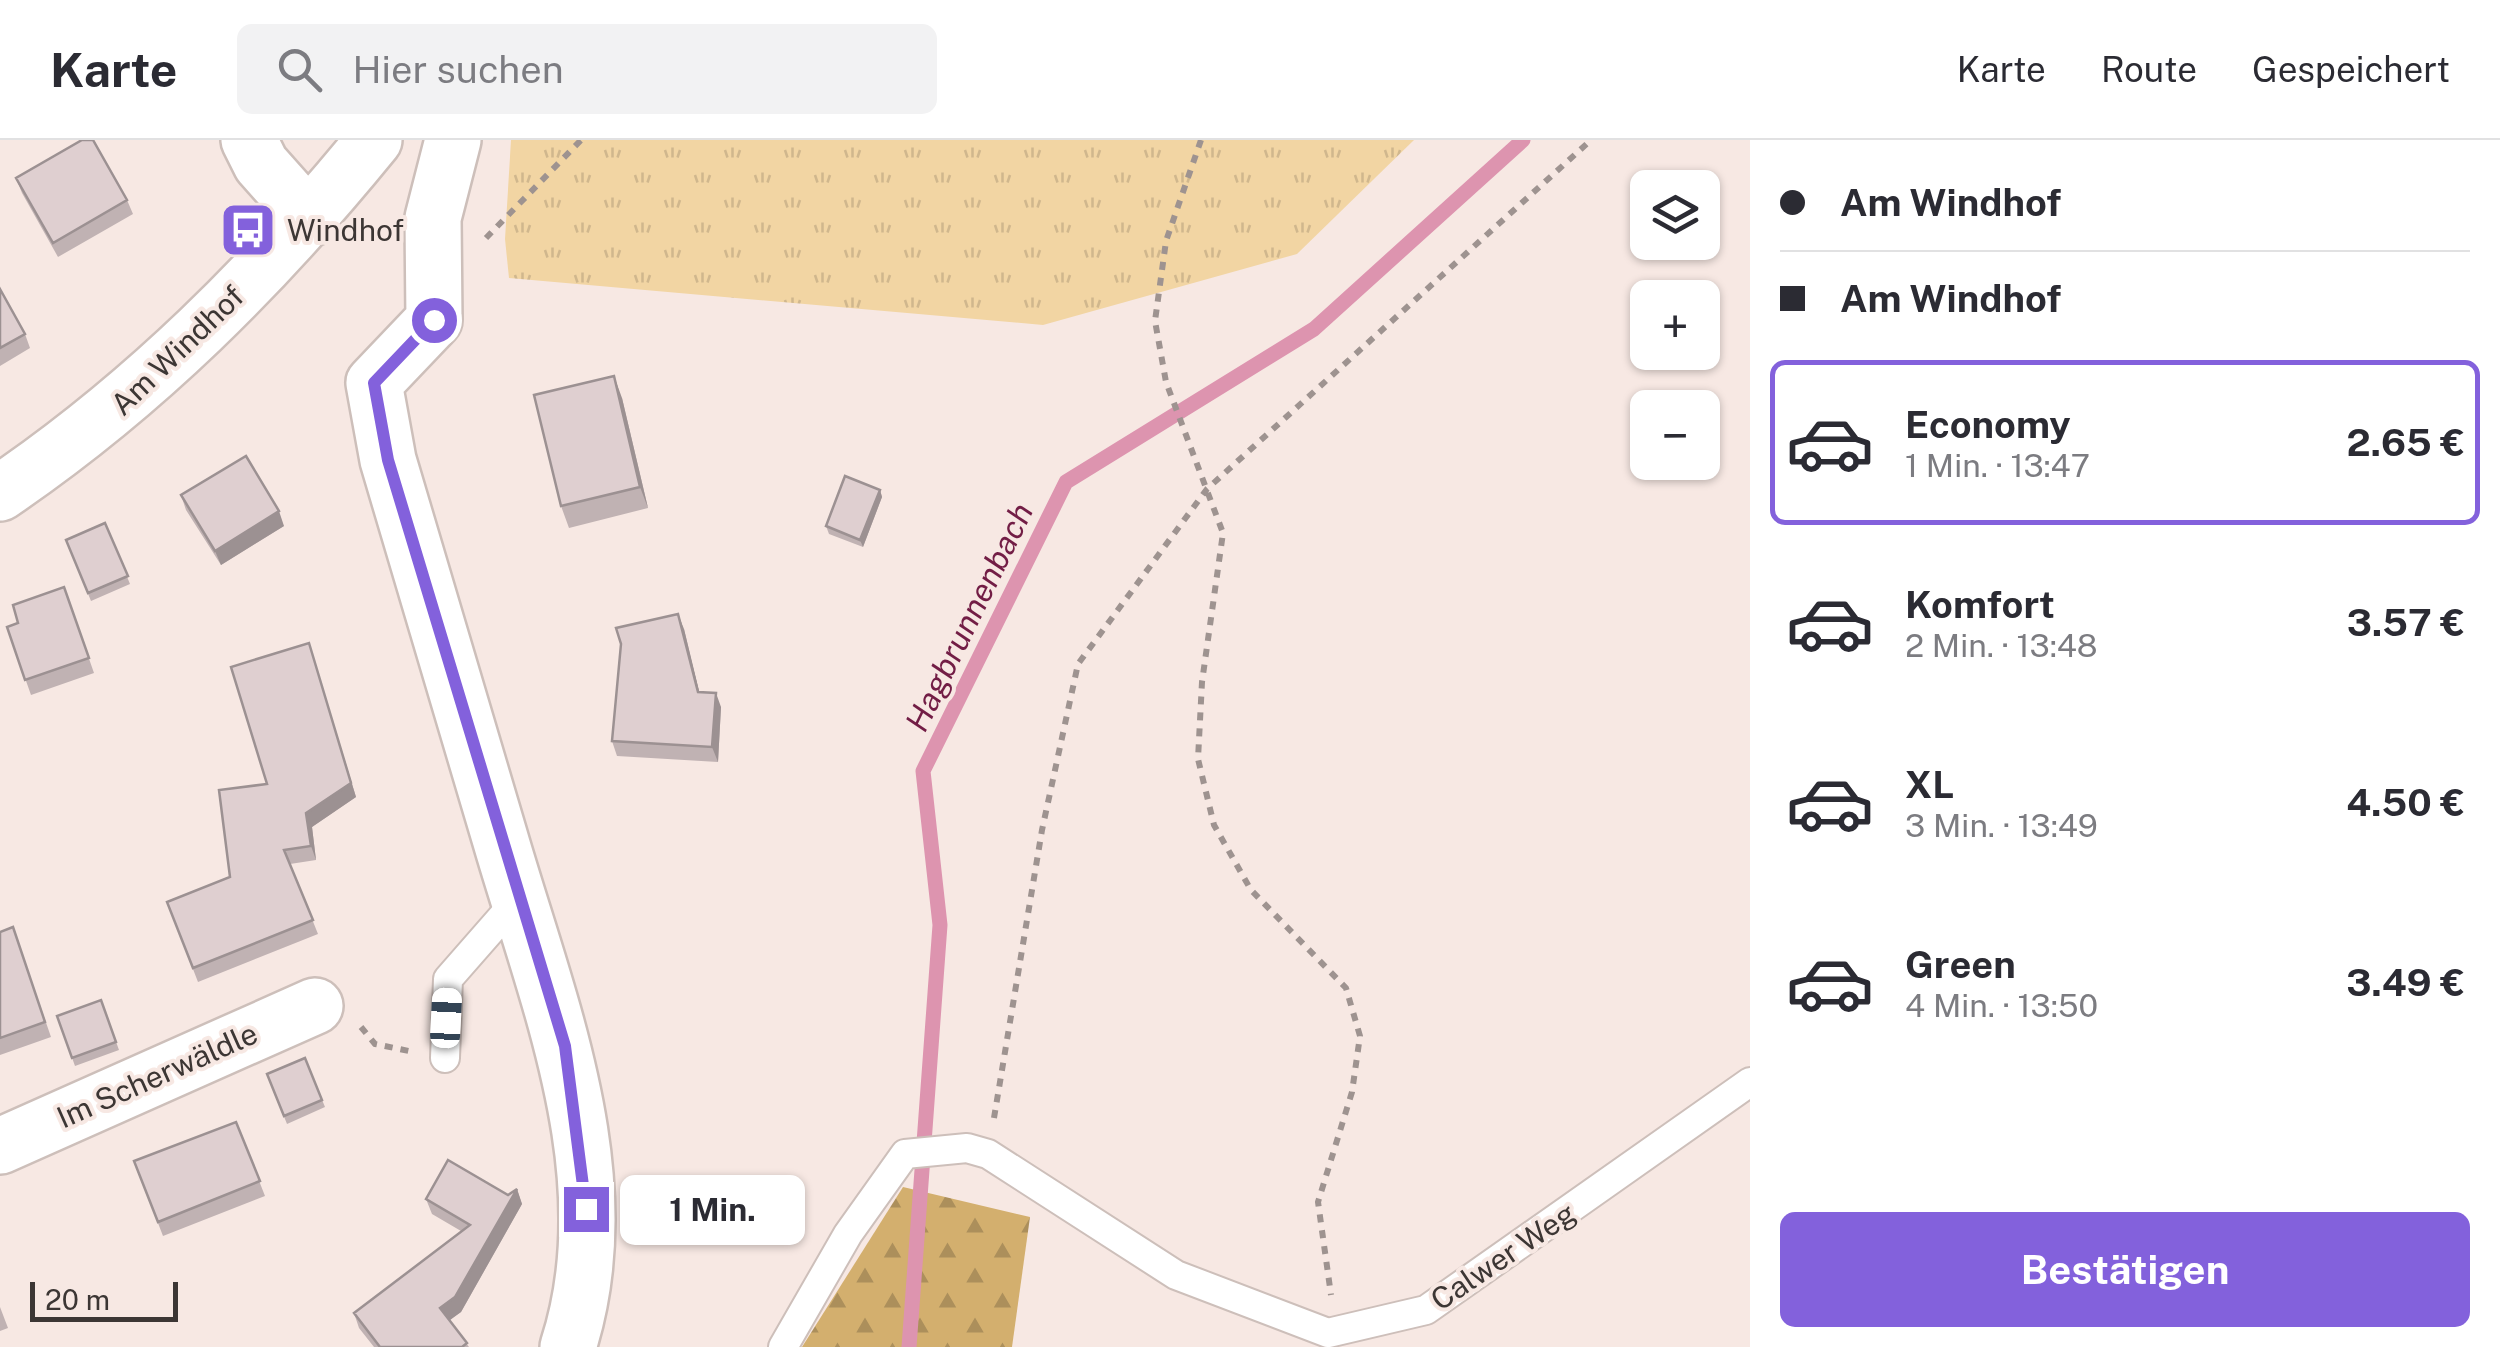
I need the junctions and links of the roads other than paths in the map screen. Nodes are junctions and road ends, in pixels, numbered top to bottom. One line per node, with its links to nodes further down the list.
1 (248, 140): 4 (street)
2 (374, 140): 4 (street, Am Windhof)
3 (453, 140): 6 (street)
4 (310, 219): 5 (street, Am Windhof)
5 (0, 493)
6 (518, 899): 8 (lane); 11 (street)
7 (333, 1010): 10 (street, Im Scherwäldle)
8 (445, 1058)
9 (1750, 1082): 12 (lane, Calwer Weg)
10 (0, 1146)
11 (568, 1347)
12 (783, 1347)

